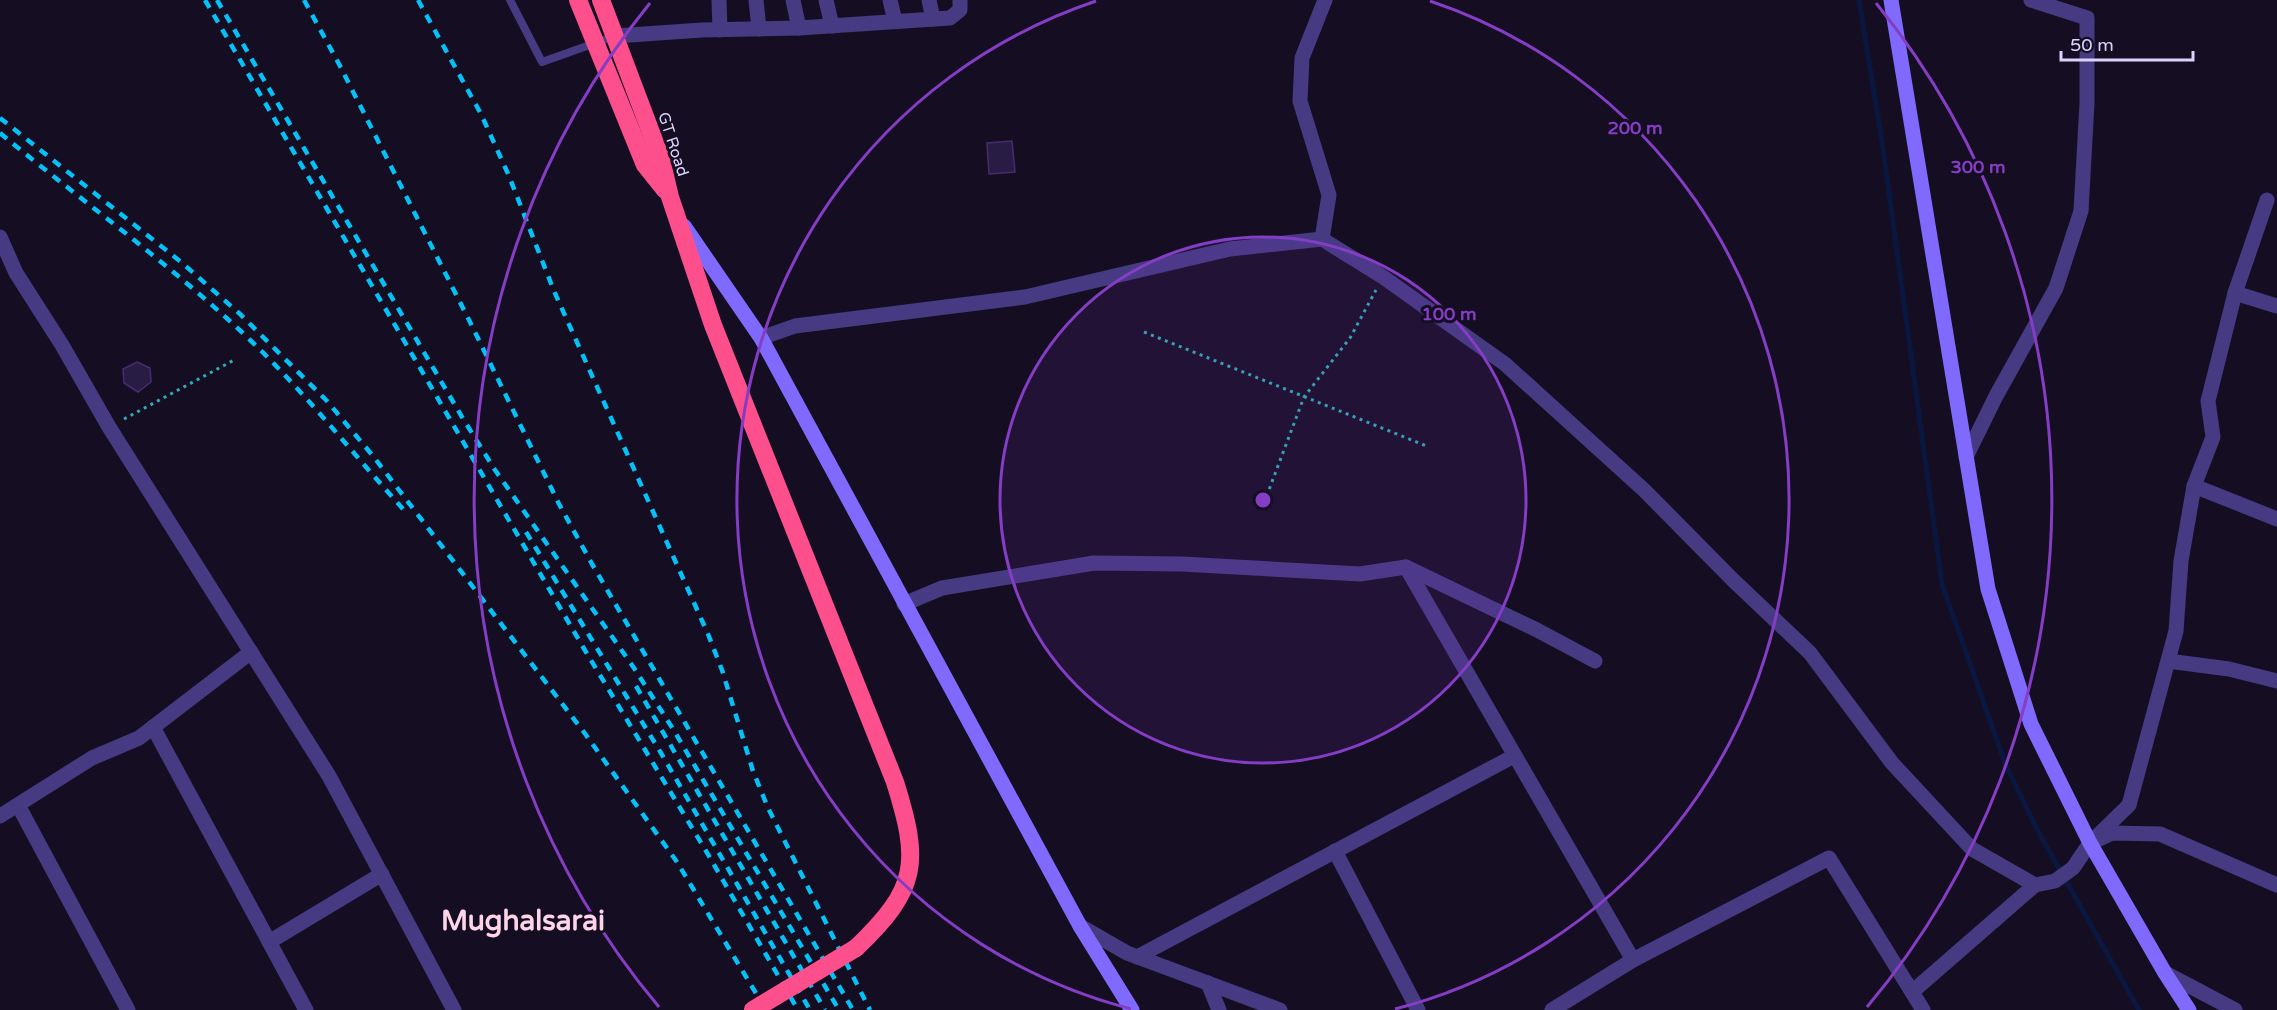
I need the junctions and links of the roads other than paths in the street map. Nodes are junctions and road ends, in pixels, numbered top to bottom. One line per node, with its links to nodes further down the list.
1 (510, 0): 21 (lane)
2 (578, 0): 21 (highway, GT Road)
3 (601, 0): 20 (highway, GT Road)
4 (719, 0): 19 (street)
5 (756, 0): 18 (street)
6 (793, 0): 17 (street)
7 (826, 0): 16 (street)
8 (890, 0): 15 (street)
9 (929, 0): 14 (street)
10 (960, 0): 14 (street)
11 (1325, 0): 26 (street)
12 (1891, 0): 30 (street)
13 (2031, 0): 30 (street)
14 (933, 19): 15 (street)
15 (895, 21): 16 (street)
16 (832, 26): 17 (street)
17 (799, 28): 18 (street)
18 (759, 29): 19 (street)
19 (720, 30): 20 (street)
20 (615, 36): 21 (lane); 22 (highway, GT Road)
21 (595, 43): 22 (highway, GT Road)
22 (670, 196): 24 (highway)
23 (2267, 200): 27 (street)
24 (679, 219): 29 (street); 58 (highway, bridge)
25 (0, 237): 35 (street)
26 (1322, 239): 29 (street); 46 (street)
27 (2235, 293): 28 (street); 31 (street)
28 (2277, 306)
29 (761, 338): 34 (street)
30 (1966, 457): 43 (street)
31 (2194, 486): 32 (street); 37 (street)
32 (2277, 519)
33 (1406, 567): 34 (street); 36 (street); 40 (street)
34 (904, 604): 48 (street)
35 (251, 652): 39 (street); 45 (street)
36 (1595, 661)
37 (2168, 661): 38 (street); 43 (street)
38 (2277, 681)
39 (153, 727): 41 (street); 49 (street)
40 (1514, 756): 44 (street); 51 (street)
41 (18, 805): 42 (street); 55 (street)
42 (0, 816)
43 (2090, 843): 46 (street); 47 (street); 52 (street)
44 (1335, 851): 50 (street); 62 (street)
45 (382, 874): 49 (street); 57 (street)
46 (2035, 885): 54 (street)
47 (2277, 885)
48 (1080, 926): 50 (street); 59 (street)
49 (269, 942): 56 (street)
50 (1137, 957): 53 (street)
51 (1633, 960): 54 (street); 63 (street)
52 (2165, 973): 65 (street); 66 (street)
53 (1208, 983): 60 (street); 61 (street)
54 (1912, 992): 64 (street)
55 (128, 1010)
56 (306, 1010)
57 (454, 1010)
58 (753, 1010)
59 (1132, 1010)
60 (1219, 1010)
61 (1280, 1010)
62 (1418, 1010)
63 (1552, 1010)
64 (1923, 1010)
65 (2189, 1010)
66 (2235, 1010)

